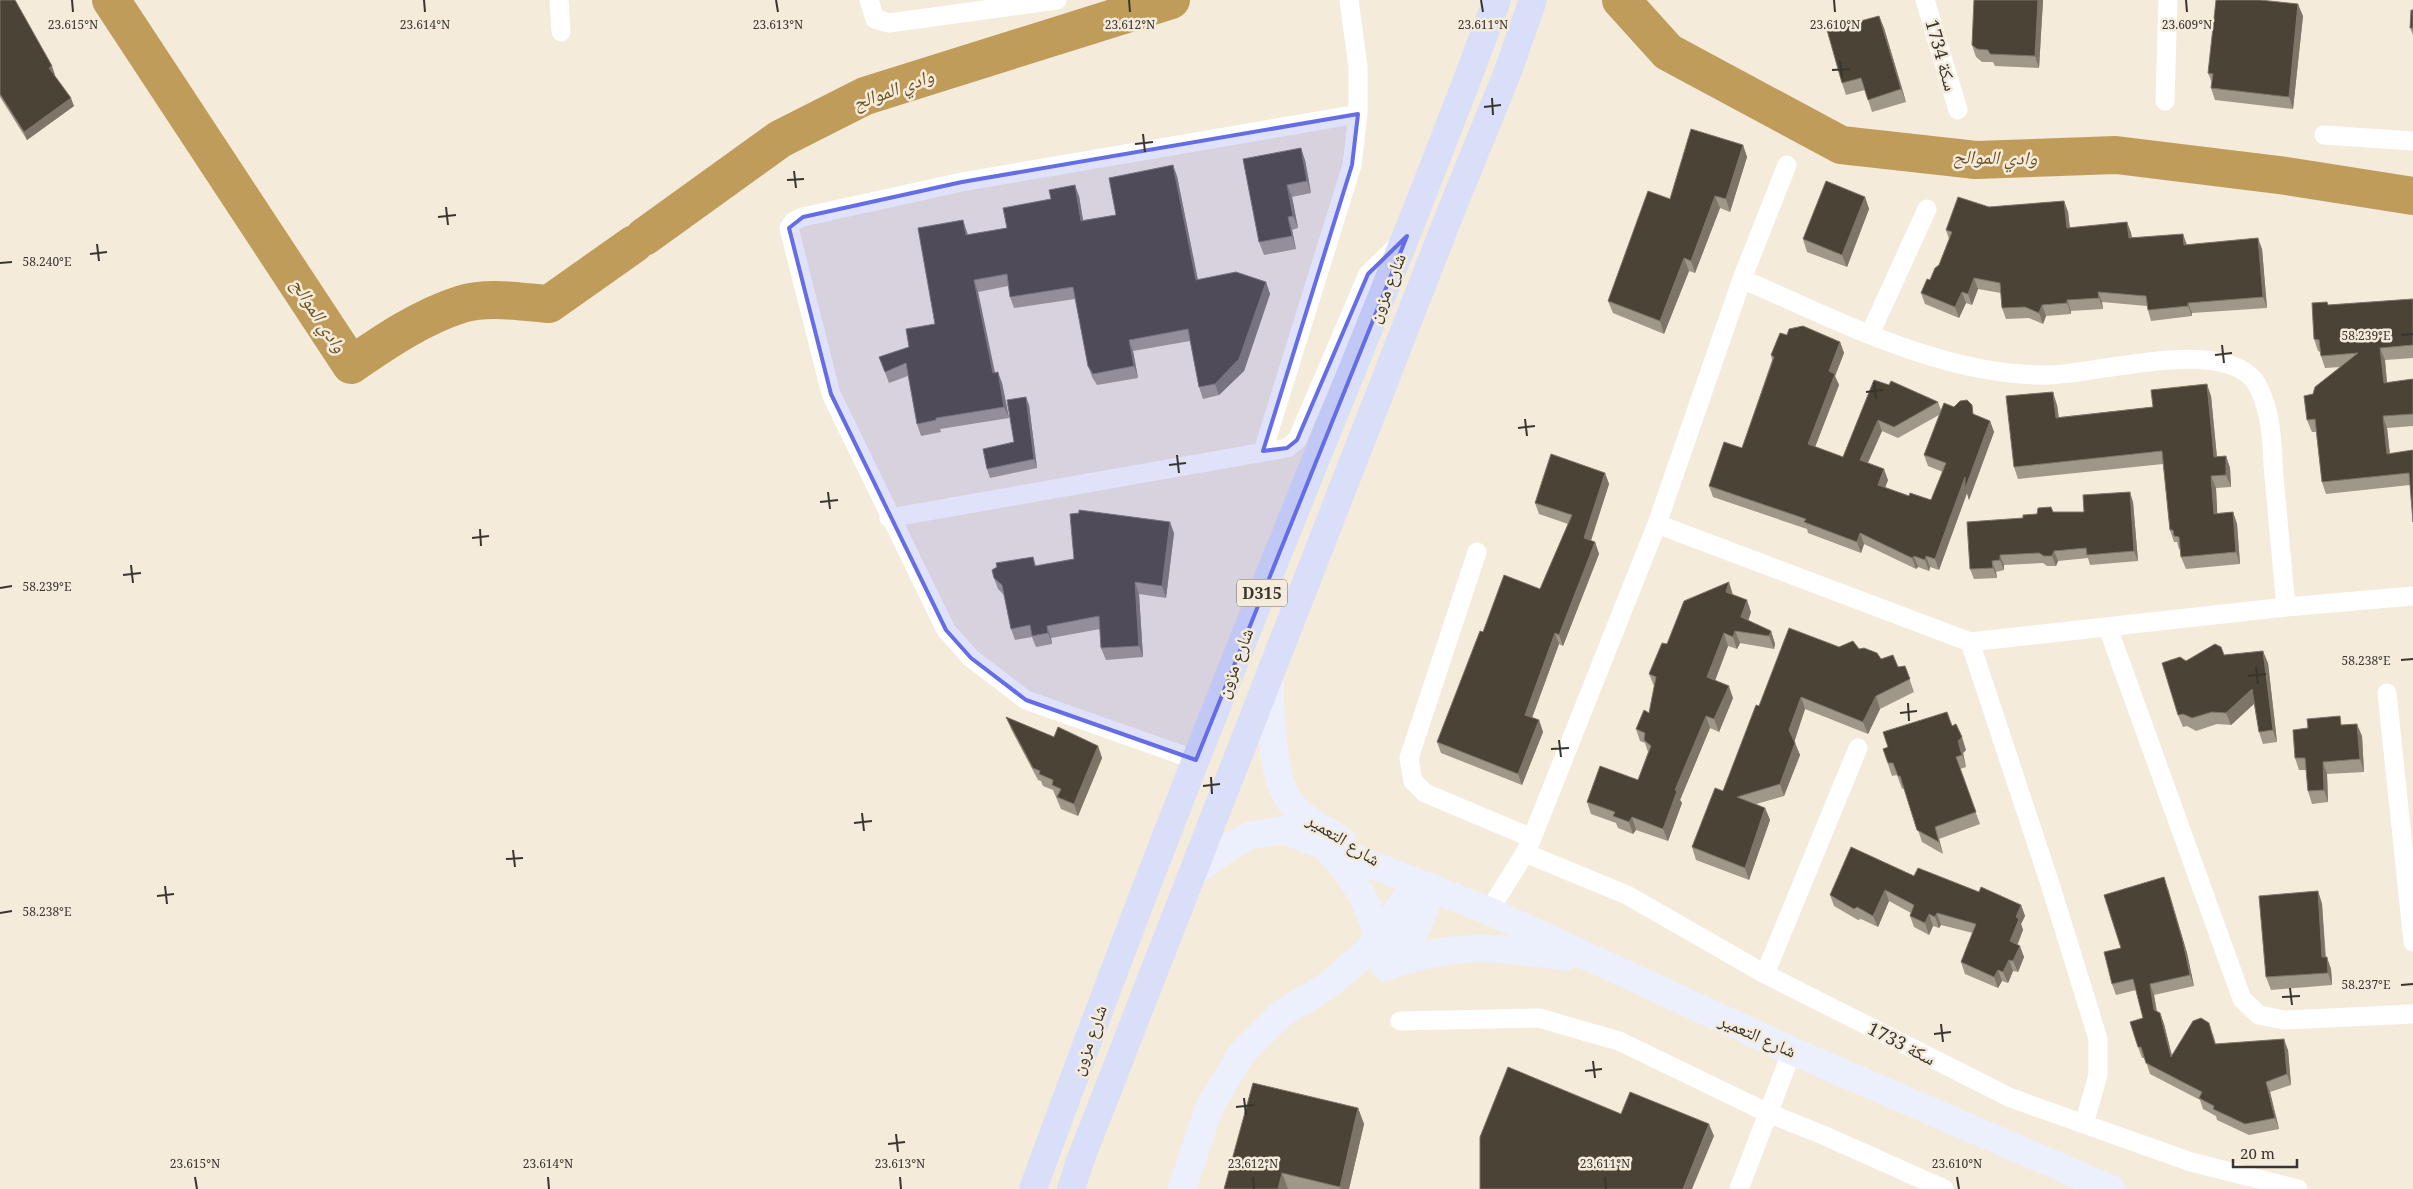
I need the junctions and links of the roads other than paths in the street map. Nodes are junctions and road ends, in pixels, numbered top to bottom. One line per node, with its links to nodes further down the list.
1 (559, 0): 9 (street)
2 (869, 0): 3 (street)
3 (1057, 0)
4 (1349, 0): 12 (street)
5 (1498, 0): 17 (main road, شارع مزون / D315)
6 (1533, 0): 28 (main road, شارع مزون / D315)
7 (1926, 0): 11 (street, سكة 1734)
8 (2168, 0): 10 (street)
9 (561, 32)
10 (2165, 101)
11 (1958, 110)
12 (1358, 114): 20 (street); 21 (street)
13 (2324, 135): 14 (street)
14 (2413, 141)
15 (1787, 165): 18 (street)
16 (1926, 209): 19 (street)
17 (1407, 236): 20 (street); 31 (main road, شارع مزون / D315)
18 (1742, 279): 19 (street); 22 (street)
19 (1870, 334): 25 (street)
20 (1263, 452): 21 (street)
21 (889, 518): 31 (street)
22 (1656, 524): 27 (street); 32 (street)
23 (1477, 552): 32 (street, سكة 1733)
24 (2413, 596): 25 (street)
25 (2286, 607): 26 (street)
26 (2108, 628): 27 (street); 43 (street)
27 (1970, 642): 47 (street)
28 (1269, 677): 34 (main road, شارع مزون / D315); 35 (main road, شارع التعمير)
29 (2387, 694): 38 (street)
30 (1858, 748): 41 (street)
31 (1196, 760): 48 (main road, شارع مزون / D315)
32 (1528, 845): 36 (street); 41 (street, سكة 1733)
33 (1325, 846): 34 (main road, شارع التعمير); 35 (main road, شارع التعمير); 37 (main road)
34 (1192, 874): 49 (main road, شارع مزون / D315)
35 (1418, 882): 36 (main road, شارع التعمير); 37 (main road); 40 (main road)
36 (1489, 911): 39 (main road, شارع التعمير)
37 (1378, 940): 42 (main road)
38 (2413, 942)
39 (1595, 961): 40 (main road); 45 (main road, شارع التعمير)
40 (1385, 967): 42 (main road)
41 (1765, 974): 47 (street, سكة 1733)
42 (1327, 986): 50 (main road)
43 (2413, 1014)
44 (1400, 1021): 46 (street)
45 (1792, 1050): 46 (street); 53 (main road, شارع التعمير)
46 (1768, 1113): 51 (street); 52 (street)
47 (2084, 1124): 54 (street, سكة 1733)
48 (1033, 1189)
49 (1071, 1189)
50 (1182, 1189)
51 (1740, 1189)
52 (1944, 1189)
53 (2111, 1189)
54 (2298, 1189)

